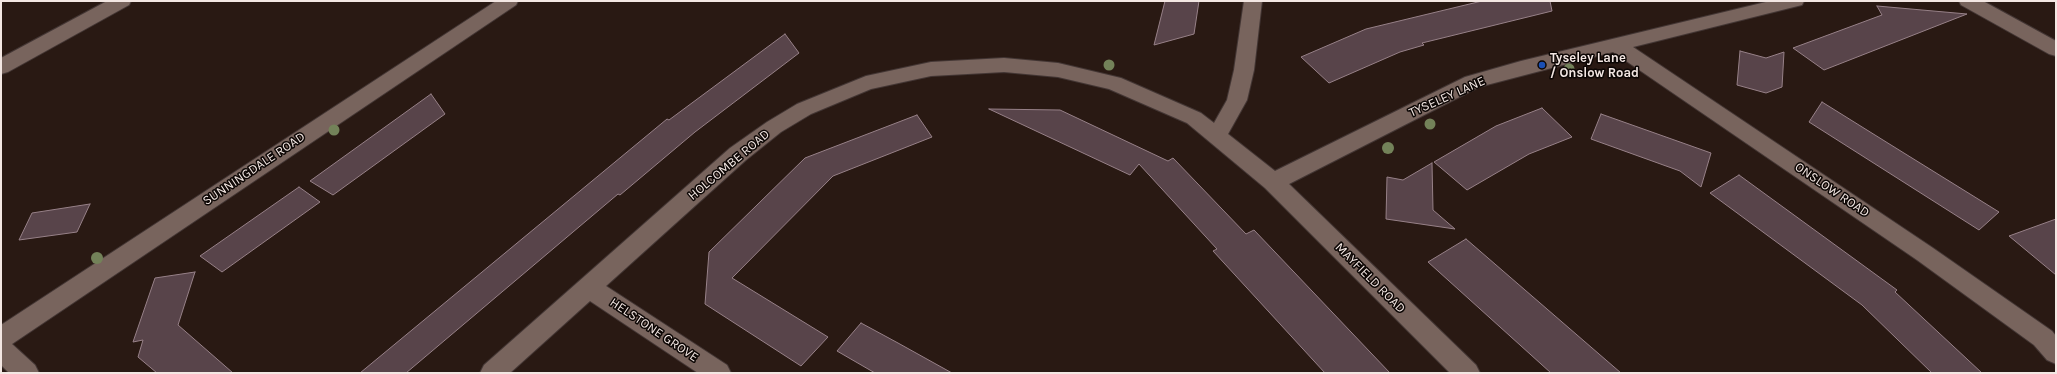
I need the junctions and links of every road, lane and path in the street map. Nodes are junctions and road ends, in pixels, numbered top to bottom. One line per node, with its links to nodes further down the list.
1 (122, 1): 8 (street)
2 (509, 1): 12 (street, SUNNINGDALE ROAD)
3 (1253, 1): 9 (street)
4 (1795, 1): 6 (street, TYSELEY LANE)
5 (1968, 1): 7 (street)
6 (1618, 46): 10 (street, TYSELEY LANE); 13 (street, ONSLOW ROAD)
7 (2056, 49)
8 (1, 67)
9 (1217, 135): 10 (street, HOLCOMBE ROAD); 11 (street, HOLCOMBE ROAD)
10 (1273, 182): 18 (street, MAYFIELD ROAD)
11 (590, 288): 16 (street, HOLCOMBE ROAD); 17 (street, HELSTONE GROVE)
12 (1, 338)
13 (2052, 341)
14 (1, 349): 15 (street)
15 (26, 373)
16 (493, 373)
17 (718, 373)
18 (1467, 373)

